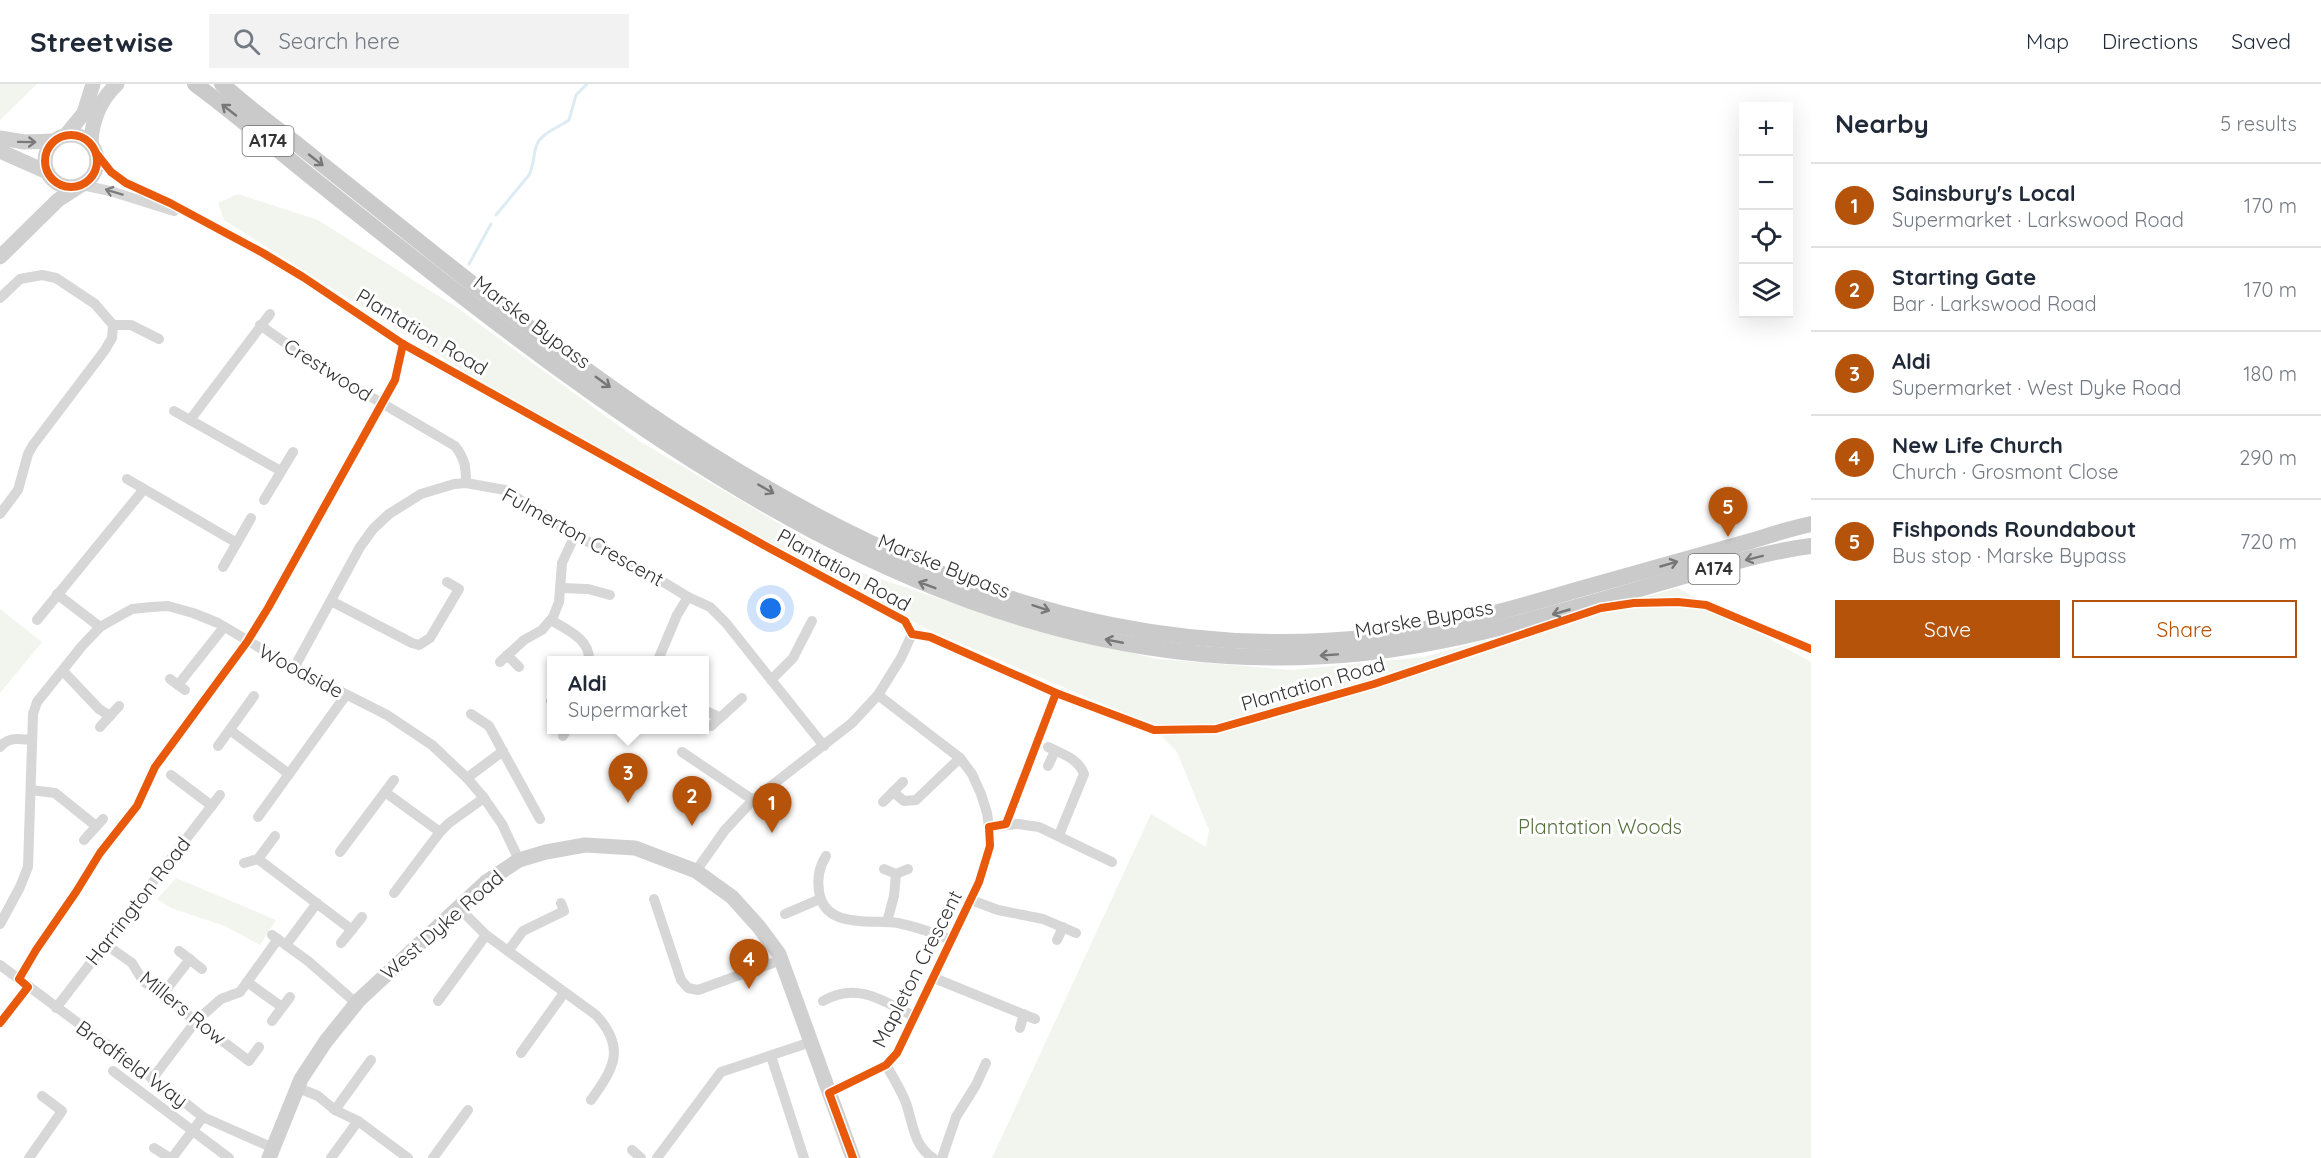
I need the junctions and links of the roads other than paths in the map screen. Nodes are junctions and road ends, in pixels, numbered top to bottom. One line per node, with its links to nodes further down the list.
1 (93, 84): 6 (street)
2 (117, 84): 7 (street)
3 (195, 84): 32 (main road, Marske Bypass / A174, one-way to 3)
4 (222, 84): 29 (main road, Marske Bypass / A174, one-way to 29)
5 (0, 138): 6 (street, one-way to 6)
6 (60, 138): 7 (street); 9 (street)
7 (94, 148): 10 (street); 11 (street, Plantation Road)
8 (0, 151): 9 (street)
9 (50, 176): 10 (street); 12 (street)
10 (80, 186): 11 (street, Plantation Road, one-way to 10); 12 (street)
11 (186, 213): 46 (street, Plantation Road)
12 (39, 218): 13 (street)
13 (0, 257)
14 (0, 298): 16 (street)
15 (270, 314): 17 (street)
16 (113, 325): 18 (street); 27 (street)
17 (260, 325): 20 (street); 24 (street, Crestwood)
18 (159, 339)
19 (174, 411): 20 (street)
20 (190, 420): 22 (street)
21 (293, 453): 22 (street)
22 (281, 471): 26 (street)
23 (127, 479): 25 (street)
24 (466, 483): 30 (street, Fulmerton Crescent); 39 (street, Fulmerton Crescent)
25 (144, 489): 31 (street); 36 (street)
26 (264, 500)
27 (0, 514)
28 (251, 518): 31 (street)
29 (1811, 524)
30 (575, 535): 35 (street); 38 (street, Fulmerton Crescent)
31 (237, 543): 33 (street)
32 (1811, 546)
33 (223, 567)
34 (447, 582): 39 (street)
35 (561, 588): 37 (street); 41 (street)
36 (57, 594): 40 (street); 43 (street)
37 (610, 595)
38 (688, 597): 49 (street); 53 (street, Fulmerton Crescent)
39 (331, 601): 51 (street, Fulmerton Crescent)
40 (37, 620)
41 (551, 620): 48 (street); 50 (street)
42 (812, 621): 45 (street)
43 (100, 627): 44 (street, Woodside); 52 (street, Woodside)
44 (225, 627): 51 (street, Woodside); 54 (street)
45 (806, 633): 47 (street); 53 (street)
46 (912, 634): 56 (street); 66 (street, Plantation Road)
47 (817, 639)
48 (589, 656)
49 (660, 656)
50 (519, 667)
51 (294, 668): 55 (street, Woodside)
52 (63, 671): 62 (street); 68 (street, Woodside)
53 (771, 680): 70 (street, Fulmerton Crescent)
54 (178, 685)
55 (346, 695): 76 (street); 78 (street, Woodside)
56 (878, 695): 70 (street); 74 (street, Mapleton Crescent)
57 (254, 696): 67 (street)
58 (742, 698): 63 (street)
59 (119, 706): 62 (street)
60 (709, 712): 63 (street)
61 (471, 714): 72 (street)
62 (110, 716): 65 (street)
63 (719, 717): 64 (street)
64 (711, 726)
65 (100, 727)
66 (1216, 729)
67 (230, 730): 69 (street); 76 (street)
68 (32, 740): 71 (street); 81 (street, Woodside)
69 (218, 746)
70 (824, 746): 86 (street)
71 (0, 747)
72 (503, 751): 78 (street); 90 (street)
73 (682, 752): 86 (street)
74 (960, 758): 83 (street); 91 (street, Mapleton Crescent)
75 (1048, 766): 93 (street)
76 (289, 774): 89 (street)
77 (171, 775): 88 (street)
78 (467, 778): 85 (street, Woodside)
79 (393, 780): 82 (street)
80 (903, 782): 83 (street)
81 (31, 790): 95 (street); 116 (street, Woodside)
82 (385, 792): 92 (street); 97 (street)
83 (893, 792): 87 (street)
84 (220, 795): 88 (street, Harrington Road)
85 (484, 798): 92 (street); 99 (street, Woodside)
86 (753, 800): 104 (street)
87 (883, 802)
88 (212, 806): 125 (street, Harrington Road)
89 (258, 817)
90 (540, 819)
91 (989, 827): 93 (street); 109 (street, Mapleton Crescent)
92 (440, 832): 106 (street)
93 (1059, 835): 96 (street)
94 (275, 836): 98 (street)
95 (84, 840)
96 (1108, 847)
97 (340, 852)
98 (258, 859): 101 (street); 110 (street)
99 (519, 860): 104 (street, West Dyke Road); 112 (street, West Dyke Road)
100 (818, 862): 108 (street)
101 (244, 863)
102 (884, 869): 105 (street)
103 (908, 869): 105 (street)
104 (696, 871): 129 (street, West Dyke Road)
105 (896, 874): 115 (street)
106 (394, 893)
107 (654, 899): 129 (street)
108 (820, 899): 113 (street); 115 (street)
109 (971, 900): 117 (street); 122 (street, Mapleton Crescent)
110 (317, 903): 118 (street); 121 (street)
111 (561, 903): 127 (street)
112 (458, 907): 120 (street); 141 (street, West Dyke Road)
113 (793, 914)
114 (362, 917): 118 (street)
115 (887, 922): 122 (street)
116 (0, 924)
117 (1063, 927): 119 (street); 123 (street)
118 (352, 930): 124 (street)
119 (1076, 933)
120 (486, 935): 127 (street); 139 (street)
121 (279, 939): 133 (street); 141 (street)
122 (952, 940): 132 (street, Mapleton Crescent)
123 (1057, 940)
124 (341, 943)
125 (105, 944): 137 (street, Millers Row); 143 (street, Harrington Road)
126 (179, 951): 128 (street)
127 (508, 951): 135 (street)
128 (190, 959): 131 (street); 137 (street)
129 (781, 960): 150 (street, West Dyke Road)
130 (0, 965): 143 (street, Bradfield Way)
131 (202, 969)
132 (934, 978): 144 (street); 145 (street, Mapleton Crescent)
133 (247, 982): 142 (street); 147 (street)
134 (830, 982): 136 (street)
135 (564, 993): 152 (street); 162 (street)
136 (834, 994): 140 (street); 145 (street)
137 (162, 995): 147 (street, Millers Row)
138 (291, 997): 142 (street)
139 (438, 1001)
140 (823, 1001)
141 (356, 1003): 159 (street, West Dyke Road)
142 (282, 1007): 148 (street)
143 (56, 1008): 158 (street, Bradfield Way)
144 (1024, 1014): 146 (street); 149 (street)
145 (915, 1017): 156 (street, Mapleton Crescent)
146 (1035, 1018)
147 (196, 1021): 151 (street, Millers Row); 158 (street)
148 (272, 1021)
149 (1020, 1028)
150 (811, 1042): 153 (street); 160 (street, West Dyke Road)
151 (259, 1047)
152 (521, 1053)
153 (771, 1056): 178 (street); 179 (street)
154 (371, 1060): 163 (street)
155 (986, 1063): 182 (street)
156 (886, 1065): 160 (street, Mapleton Crescent); 181 (street)
157 (113, 1071): 167 (street)
158 (152, 1079): 165 (street, Bradfield Way)
159 (296, 1087): 163 (street); 170 (street, West Dyke Road)
160 (829, 1093): 180 (street, West Dyke Road)
161 (42, 1096): 171 (street)
162 (591, 1100)
163 (334, 1110): 166 (street)
164 (468, 1110): 176 (street)
165 (203, 1117): 167 (street); 170 (street, Bradfield Way)
166 (358, 1121): 174 (street); 175 (street)
167 (192, 1131): 172 (street); 173 (street)
168 (154, 1148): 172 (street)
169 (632, 1150): 177 (street)
170 (271, 1153)
171 (29, 1158)
172 (171, 1158)
173 (229, 1158)
174 (331, 1158)
175 (408, 1158)
176 (433, 1158)
177 (640, 1158)
178 (657, 1158)
179 (804, 1158)
180 (853, 1158)
181 (933, 1158)
182 (942, 1158)

